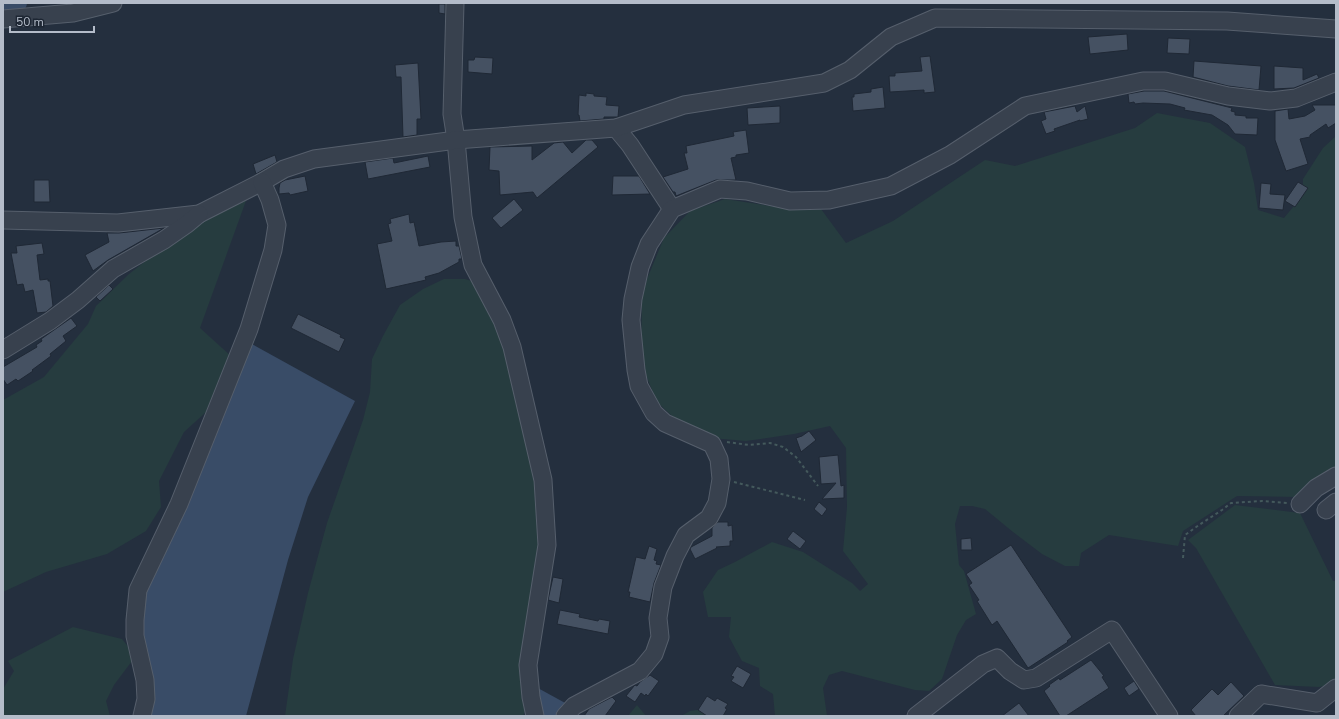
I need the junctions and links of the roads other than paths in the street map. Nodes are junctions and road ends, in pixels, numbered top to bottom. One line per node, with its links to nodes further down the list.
1 (114, 3): 3 (street)
2 (455, 3): 7 (street)
3 (3, 19)
4 (1336, 29): 6 (street)
5 (1336, 82): 9 (street)
6 (616, 128): 7 (street); 9 (street)
7 (456, 140): 8 (street); 19 (street)
8 (262, 182): 10 (street); 18 (street)
9 (672, 208): 20 (street)
10 (199, 214): 11 (street); 12 (street)
11 (3, 220)
12 (3, 350)
13 (1336, 476): 14 (street)
14 (1300, 504)
15 (1336, 688): 17 (street)
16 (1336, 698): 17 (street)
17 (1315, 709): 23 (street)
18 (142, 716)
19 (536, 716)
20 (564, 716)
21 (916, 716): 22 (street)
22 (1168, 716)
23 (1238, 716)

